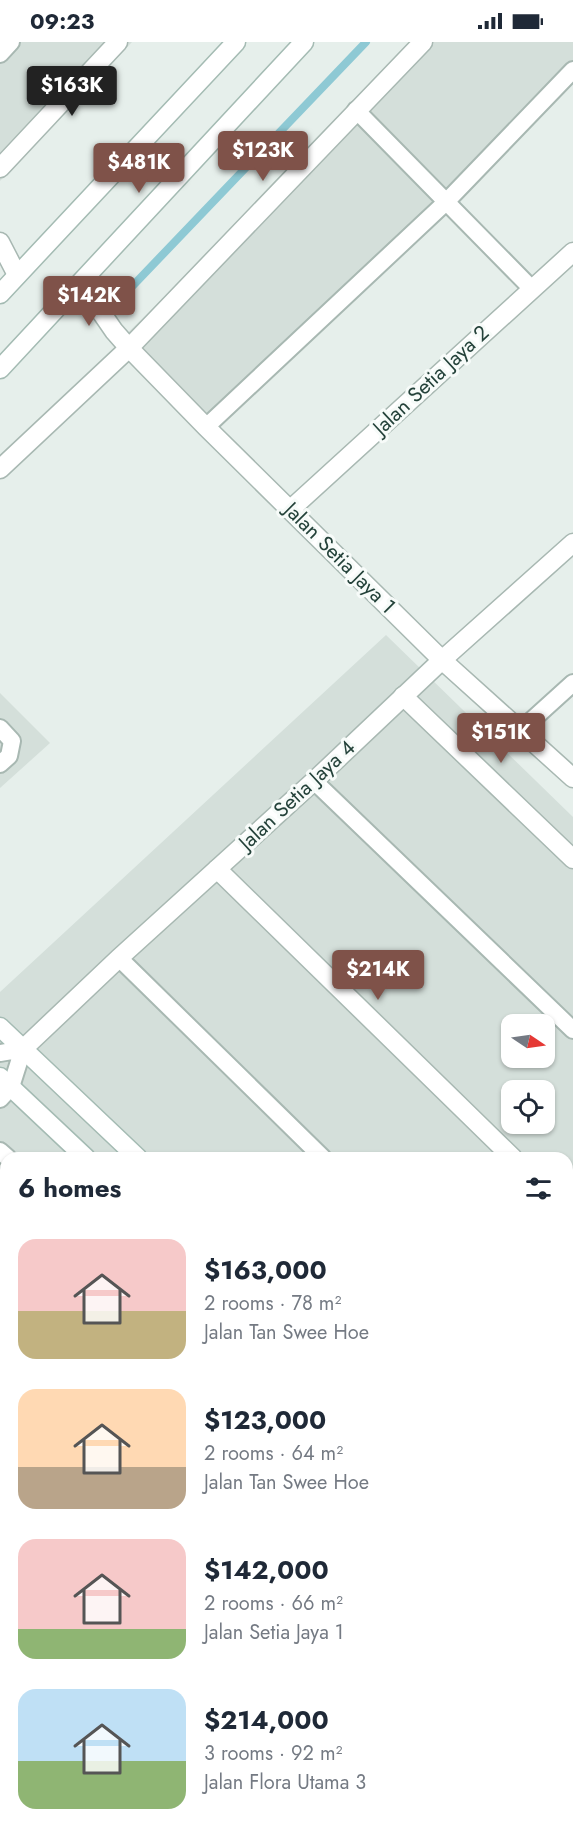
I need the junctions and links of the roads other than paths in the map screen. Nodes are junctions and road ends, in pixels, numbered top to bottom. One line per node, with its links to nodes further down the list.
1 (11, 42): 6 (lane)
2 (118, 42): 9 (street)
3 (236, 42): 13 (street)
4 (304, 42): 14 (street)
5 (423, 42): 8 (street)
6 (0, 54)
7 (573, 70): 10 (lane)
8 (356, 110): 10 (lane); 17 (street)
9 (0, 168)
10 (446, 202): 15 (lane); 19 (lane)
11 (0, 242): 13 (street)
12 (573, 252): 15 (street, Jalan Setia Jaya 2)
13 (17, 275): 16 (street)
14 (81, 283): 17 (street, Jalan Setia Jaya 1); 18 (street)
15 (531, 288): 21 (street, Jalan Setia Jaya 2)
16 (0, 294)
17 (129, 348): 19 (street, Jalan Setia Jaya 1); 20 (street)
18 (0, 369)
19 (207, 427): 21 (street, Jalan Setia Jaya 1)
20 (0, 469)
21 (291, 509): 23 (street, Jalan Setia Jaya 1)
22 (573, 543): 23 (street, Jalan Setia Jaya 4)
23 (442, 660): 25 (street, Jalan Setia Jaya 4); 27 (street, Jalan Setia Jaya 1)
24 (573, 683): 27 (lane)
25 (403, 696): 30 (street, Jalan Setia Jaya 4); 31 (street)
26 (0, 728): 28 (lane)
27 (521, 730): 29 (street, Jalan Setia Jaya 1)
28 (0, 764)
29 (573, 778)
30 (314, 781): 32 (street, Jalan Setia Jaya 4); 35 (lane)
31 (573, 859)
32 (217, 869): 33 (street, Jalan Setia Jaya 4); 42 (street)
33 (119, 958): 36 (street, Jalan Setia Jaya 4); 41 (lane)
34 (0, 1027): 36 (street)
35 (573, 1030)
36 (23, 1049): 37 (lane); 38 (lane); 40 (street)
37 (0, 1053)
38 (4, 1088): 39 (street)
39 (79, 1152)
40 (132, 1152)
41 (317, 1152)
42 (507, 1152)

